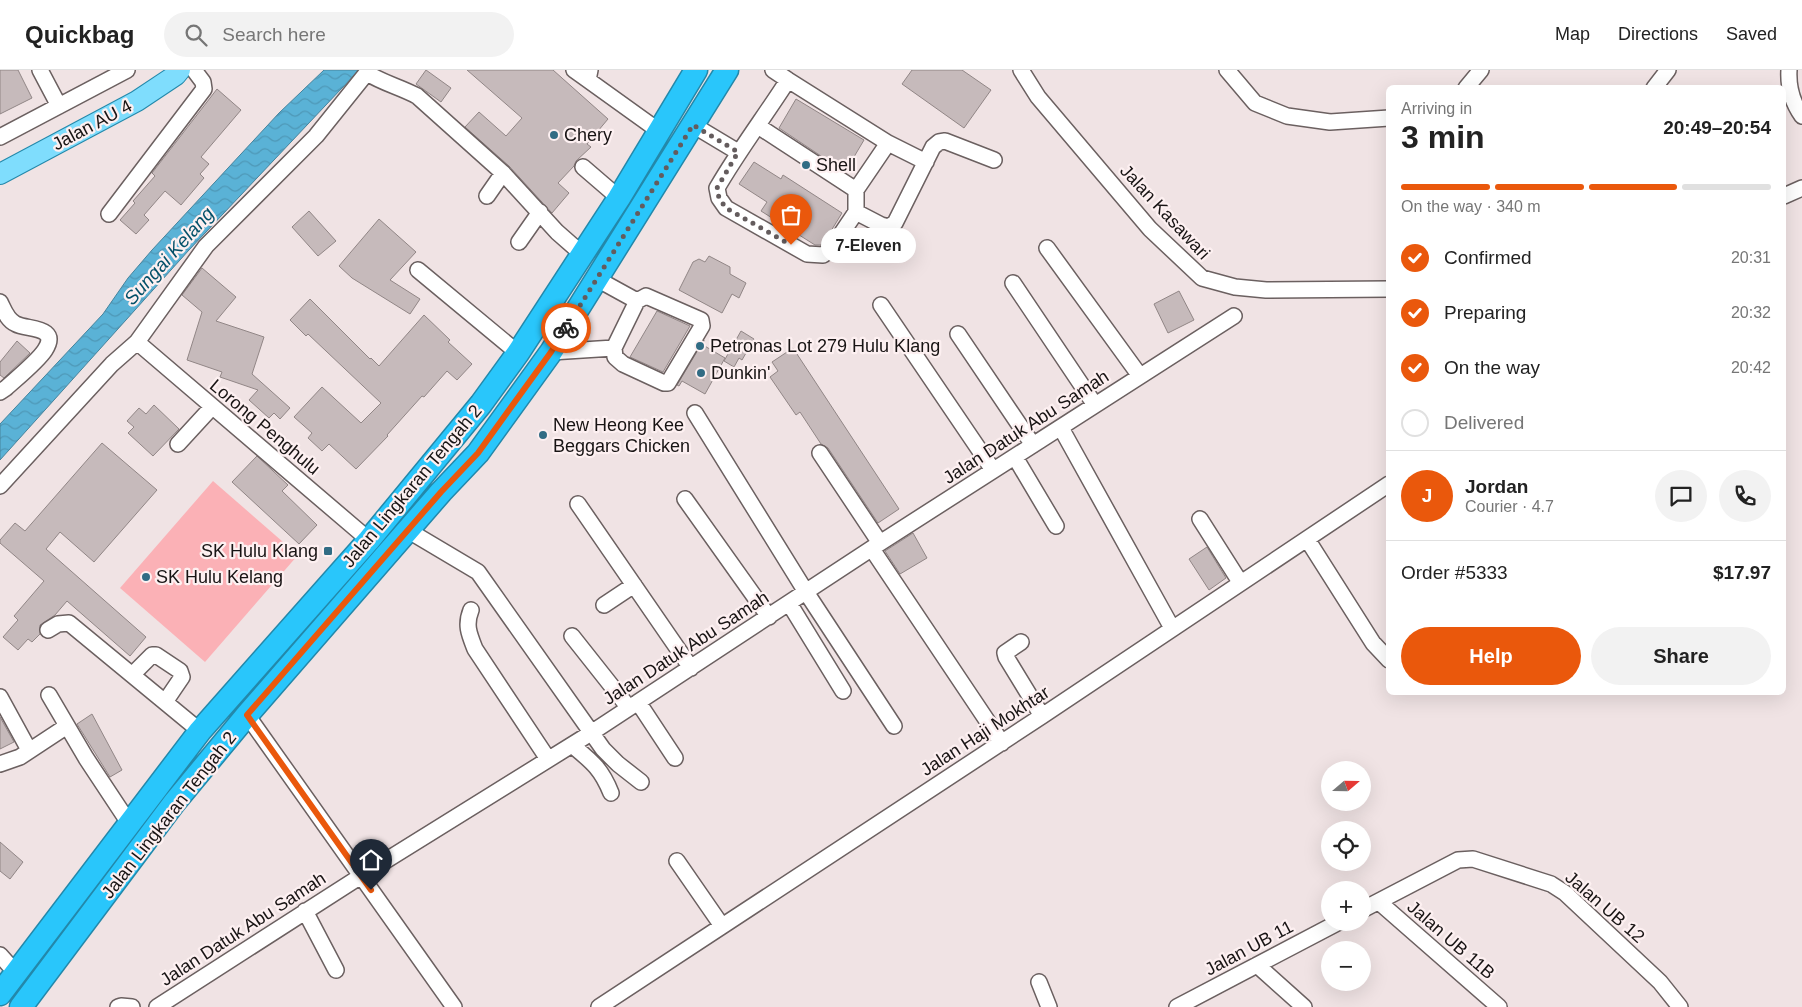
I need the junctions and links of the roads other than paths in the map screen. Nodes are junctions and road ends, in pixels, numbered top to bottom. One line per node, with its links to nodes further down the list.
1 (40, 70): 18 (street)
2 (127, 70): 18 (street)
3 (574, 70): 14 (street)
4 (696, 70): 23 (highway, Jalan Lingkaran Tengah 2)
5 (727, 70): 21 (highway, Jalan Lingkaran Tengah 2)
6 (773, 70): 15 (street)
7 (1021, 70): 46 (street, Jalan Kasawari)
8 (1226, 70): 20 (street)
9 (1481, 70): 16 (street)
10 (1668, 70): 17 (street)
11 (1789, 70): 19 (street)
12 (180, 71): 31 (main road, Jalan AU 4); 39 (street)
13 (368, 71): 30 (street); 52 (street)
14 (589, 75): 23 (street)
15 (788, 80): 22 (street); 25 (street)
16 (1468, 85)
17 (1656, 85)
18 (59, 106): 24 (street)
19 (1802, 116)
20 (1386, 118)
21 (693, 125): 26 (street); 44 (highway, Jalan Lingkaran Tengah 2)
22 (758, 126): 26 (street); 33 (street)
23 (659, 131): 36 (highway, Jalan Lingkaran Tengah 2)
24 (0, 137)
25 (888, 143): 28 (street); 33 (street)
26 (738, 152): 38 (street)
27 (994, 160): 28 (street)
28 (926, 162): 38 (street)
29 (583, 168): 36 (street)
30 (504, 173): 35 (street); 37 (street)
31 (0, 174)
32 (1802, 188): 34 (street)
33 (856, 190): 38 (street)
34 (1786, 195)
35 (487, 196)
36 (619, 198): 42 (highway, Jalan Lingkaran Tengah 2)
37 (540, 212): 40 (street); 42 (street)
38 (856, 212)
39 (110, 214)
40 (519, 242)
41 (1047, 248): 56 (street)
42 (582, 254): 54 (highway, Jalan Lingkaran Tengah 2)
43 (418, 270): 54 (street)
44 (597, 279): 47 (street); 55 (highway, Jalan Lingkaran Tengah 2)
45 (1013, 283): 58 (street)
46 (1386, 289)
47 (637, 301): 53 (street); 53 (street)
48 (0, 302): 57 (street)
49 (880, 305): 67 (street)
50 (1234, 316): 56 (street, Jalan Datuk Abu Samah)
51 (958, 334): 63 (street)
52 (137, 342): 59 (street, Lorong Penghulu); 66 (street)
53 (614, 348): 55 (street)
54 (518, 352): 76 (highway, Jalan Lingkaran Tengah 2)
55 (551, 352): 74 (highway, Jalan Lingkaran Tengah 2)
56 (1140, 376): 58 (street, Jalan Datuk Abu Samah)
57 (0, 392)
58 (1095, 405): 61 (street, Jalan Datuk Abu Samah)
59 (212, 406): 62 (street); 76 (street, Lorong Penghulu)
60 (695, 413): 80 (street)
61 (1061, 428): 63 (street, Jalan Datuk Abu Samah); 85 (street)
62 (178, 444)
63 (1033, 445): 65 (street, Jalan Datuk Abu Samah)
64 (820, 453): 77 (street)
65 (1014, 456): 67 (street, Jalan Datuk Abu Samah); 73 (street)
66 (6, 469): 68 (street)
67 (993, 470): 77 (street, Jalan Datuk Abu Samah)
68 (0, 486)
69 (1386, 486): 75 (street, Jalan Haji Mokhtar)
70 (684, 498): 84 (street)
71 (578, 504): 79 (street)
72 (1200, 519): 78 (street)
73 (1056, 526)
74 (409, 531): 97 (highway, Jalan Lingkaran Tengah 2); 102 (street)
75 (1307, 539): 78 (street, Jalan Haji Mokhtar); 89 (street)
76 (369, 540): 101 (highway, Jalan Lingkaran Tengah 2)
77 (876, 546): 80 (street, Jalan Datuk Abu Samah); 103 (street)
78 (1240, 582): 85 (street, Jalan Haji Mokhtar)
79 (634, 585): 82 (street); 90 (street)
80 (806, 592): 81 (street, Jalan Datuk Abu Samah); 100 (street)
81 (789, 603): 84 (street, Jalan Datuk Abu Samah); 92 (street)
82 (604, 605)
83 (471, 610): 107 (street)
84 (769, 617): 90 (street, Jalan Datuk Abu Samah)
85 (1172, 628): 98 (street, Jalan Haji Mokhtar)
86 (48, 630): 91 (street)
87 (572, 636): 96 (street)
88 (1021, 642): 98 (street)
89 (1386, 657)
90 (691, 668): 96 (street, Jalan Datuk Abu Samah)
91 (132, 675): 95 (street); 95 (street)
92 (843, 691)
93 (49, 695): 99 (street)
94 (0, 697): 105 (street)
95 (165, 702): 101 (street)
96 (634, 705): 102 (street, Jalan Datuk Abu Samah); 106 (street)
97 (247, 715): 113 (street); 125 (highway, Jalan Lingkaran Tengah 2)
98 (1042, 716): 103 (street, Jalan Haji Mokhtar)
99 (67, 726): 105 (street); 111 (street)
100 (894, 726)
101 (200, 731): 111 (highway, Jalan Lingkaran Tengah 2)
102 (591, 733): 104 (street, Jalan Datuk Abu Samah); 109 (street)
103 (1002, 743): 117 (street, Jalan Haji Mokhtar)
104 (572, 745): 107 (street, Jalan Datuk Abu Samah); 110 (street)
105 (29, 750): 108 (street)
106 (675, 758)
107 (548, 760): 113 (street, Jalan Datuk Abu Samah)
108 (0, 764)
109 (641, 782)
110 (611, 793)
111 (129, 823): 122 (highway, Jalan Lingkaran Tengah 2)
112 (677, 861): 117 (street)
113 (361, 876): 116 (street, Jalan Datuk Abu Samah); 129 (street)
114 (1379, 902): 115 (street); 134 (street, Jalan UB 11B); 135 (street, Jalan UB 12)
115 (1371, 906)
116 (305, 911): 121 (street); 128 (street, Jalan Datuk Abu Samah)
117 (722, 926): 130 (street, Jalan Haji Mokhtar)
118 (1321, 931): 120 (street, Jalan UB 11)
119 (0, 955): 122 (street)
120 (1257, 965): 132 (street, Jalan UB 11); 133 (street)
121 (336, 970)
122 (16, 973): 124 (highway, Jalan Lingkaran Tengah 2)
123 (1039, 982): 131 (street)
124 (0, 994)
125 (22, 1007)
126 (118, 1007): 127 (street)
127 (132, 1007)
128 (156, 1007)
129 (454, 1007)
130 (599, 1007)
131 (1049, 1007)
132 (1176, 1007)
133 (1304, 1007)
134 (1499, 1007)
135 (1680, 1007)

